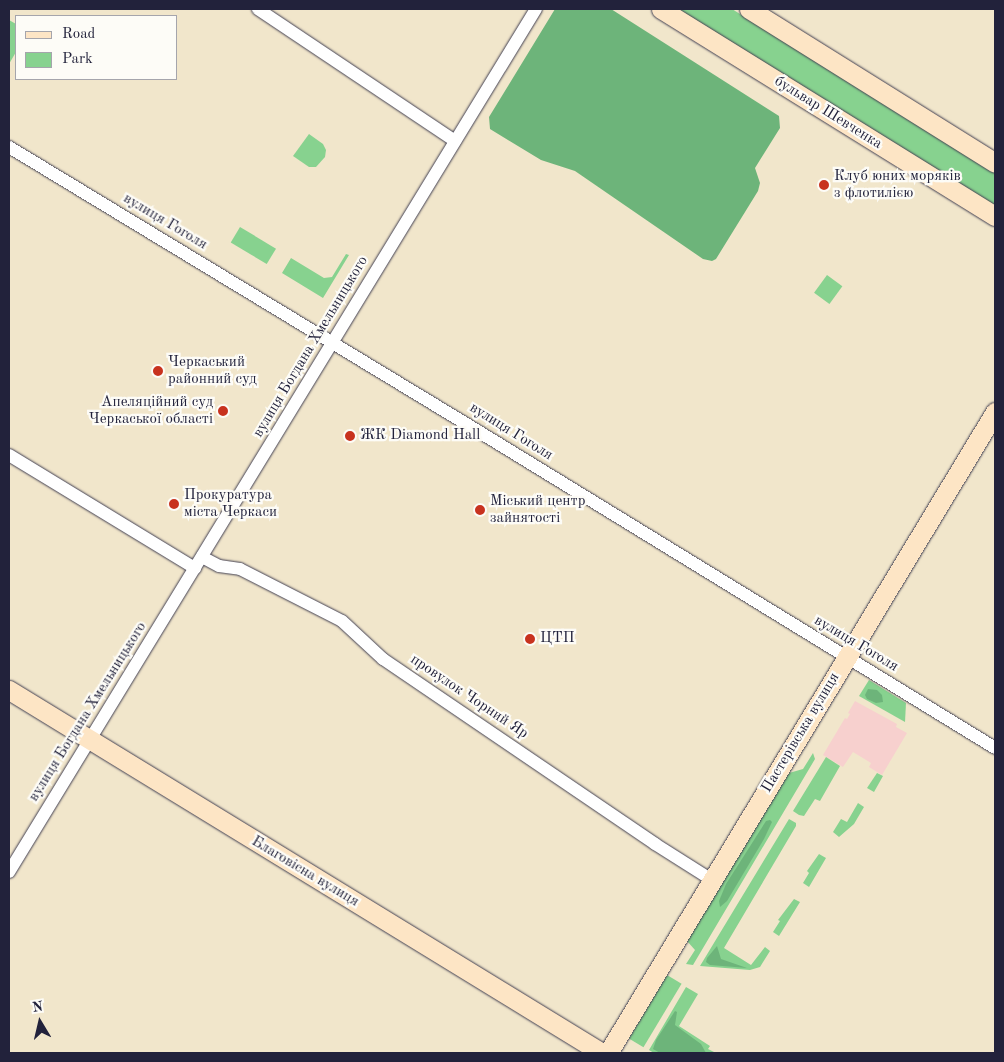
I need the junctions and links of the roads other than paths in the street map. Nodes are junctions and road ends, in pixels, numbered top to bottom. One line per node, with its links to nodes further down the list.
1 (258, 9): 5 (street)
2 (536, 9): 5 (street, вулиця Богдана Хмельницького)
3 (661, 9): 8 (main road, бульвар Шевченка)
4 (749, 9): 7 (main road)
5 (455, 142): 9 (street, вулиця Богдана Хмельницького)
6 (9, 147): 9 (street, вулиця Гоголя)
7 (995, 163)
8 (995, 216)
9 (332, 343): 12 (street, вулиця Богдана Хмельницького); 14 (street, вулиця Гоголя)
10 (995, 412): 14 (main road, Пастерівська вулиця)
11 (9, 455): 13 (street)
12 (202, 557): 13 (street, вулиця Богдана Хмельницького); 19 (street, провулок Чорний Яр)
13 (195, 568): 16 (street, вулиця Богдана Хмельницького)
14 (847, 657): 17 (street, вулиця Гоголя); 19 (main road, Пастерівська вулиця)
15 (9, 690): 16 (main road, Благовісна вулиця)
16 (89, 739): 18 (street, вулиця Богдана Хмельницького); 20 (main road, Благовісна вулиця)
17 (995, 748)
18 (9, 872)
19 (712, 880): 21 (main road, Пастерівська вулиця)
20 (602, 1053)
21 (608, 1053)

